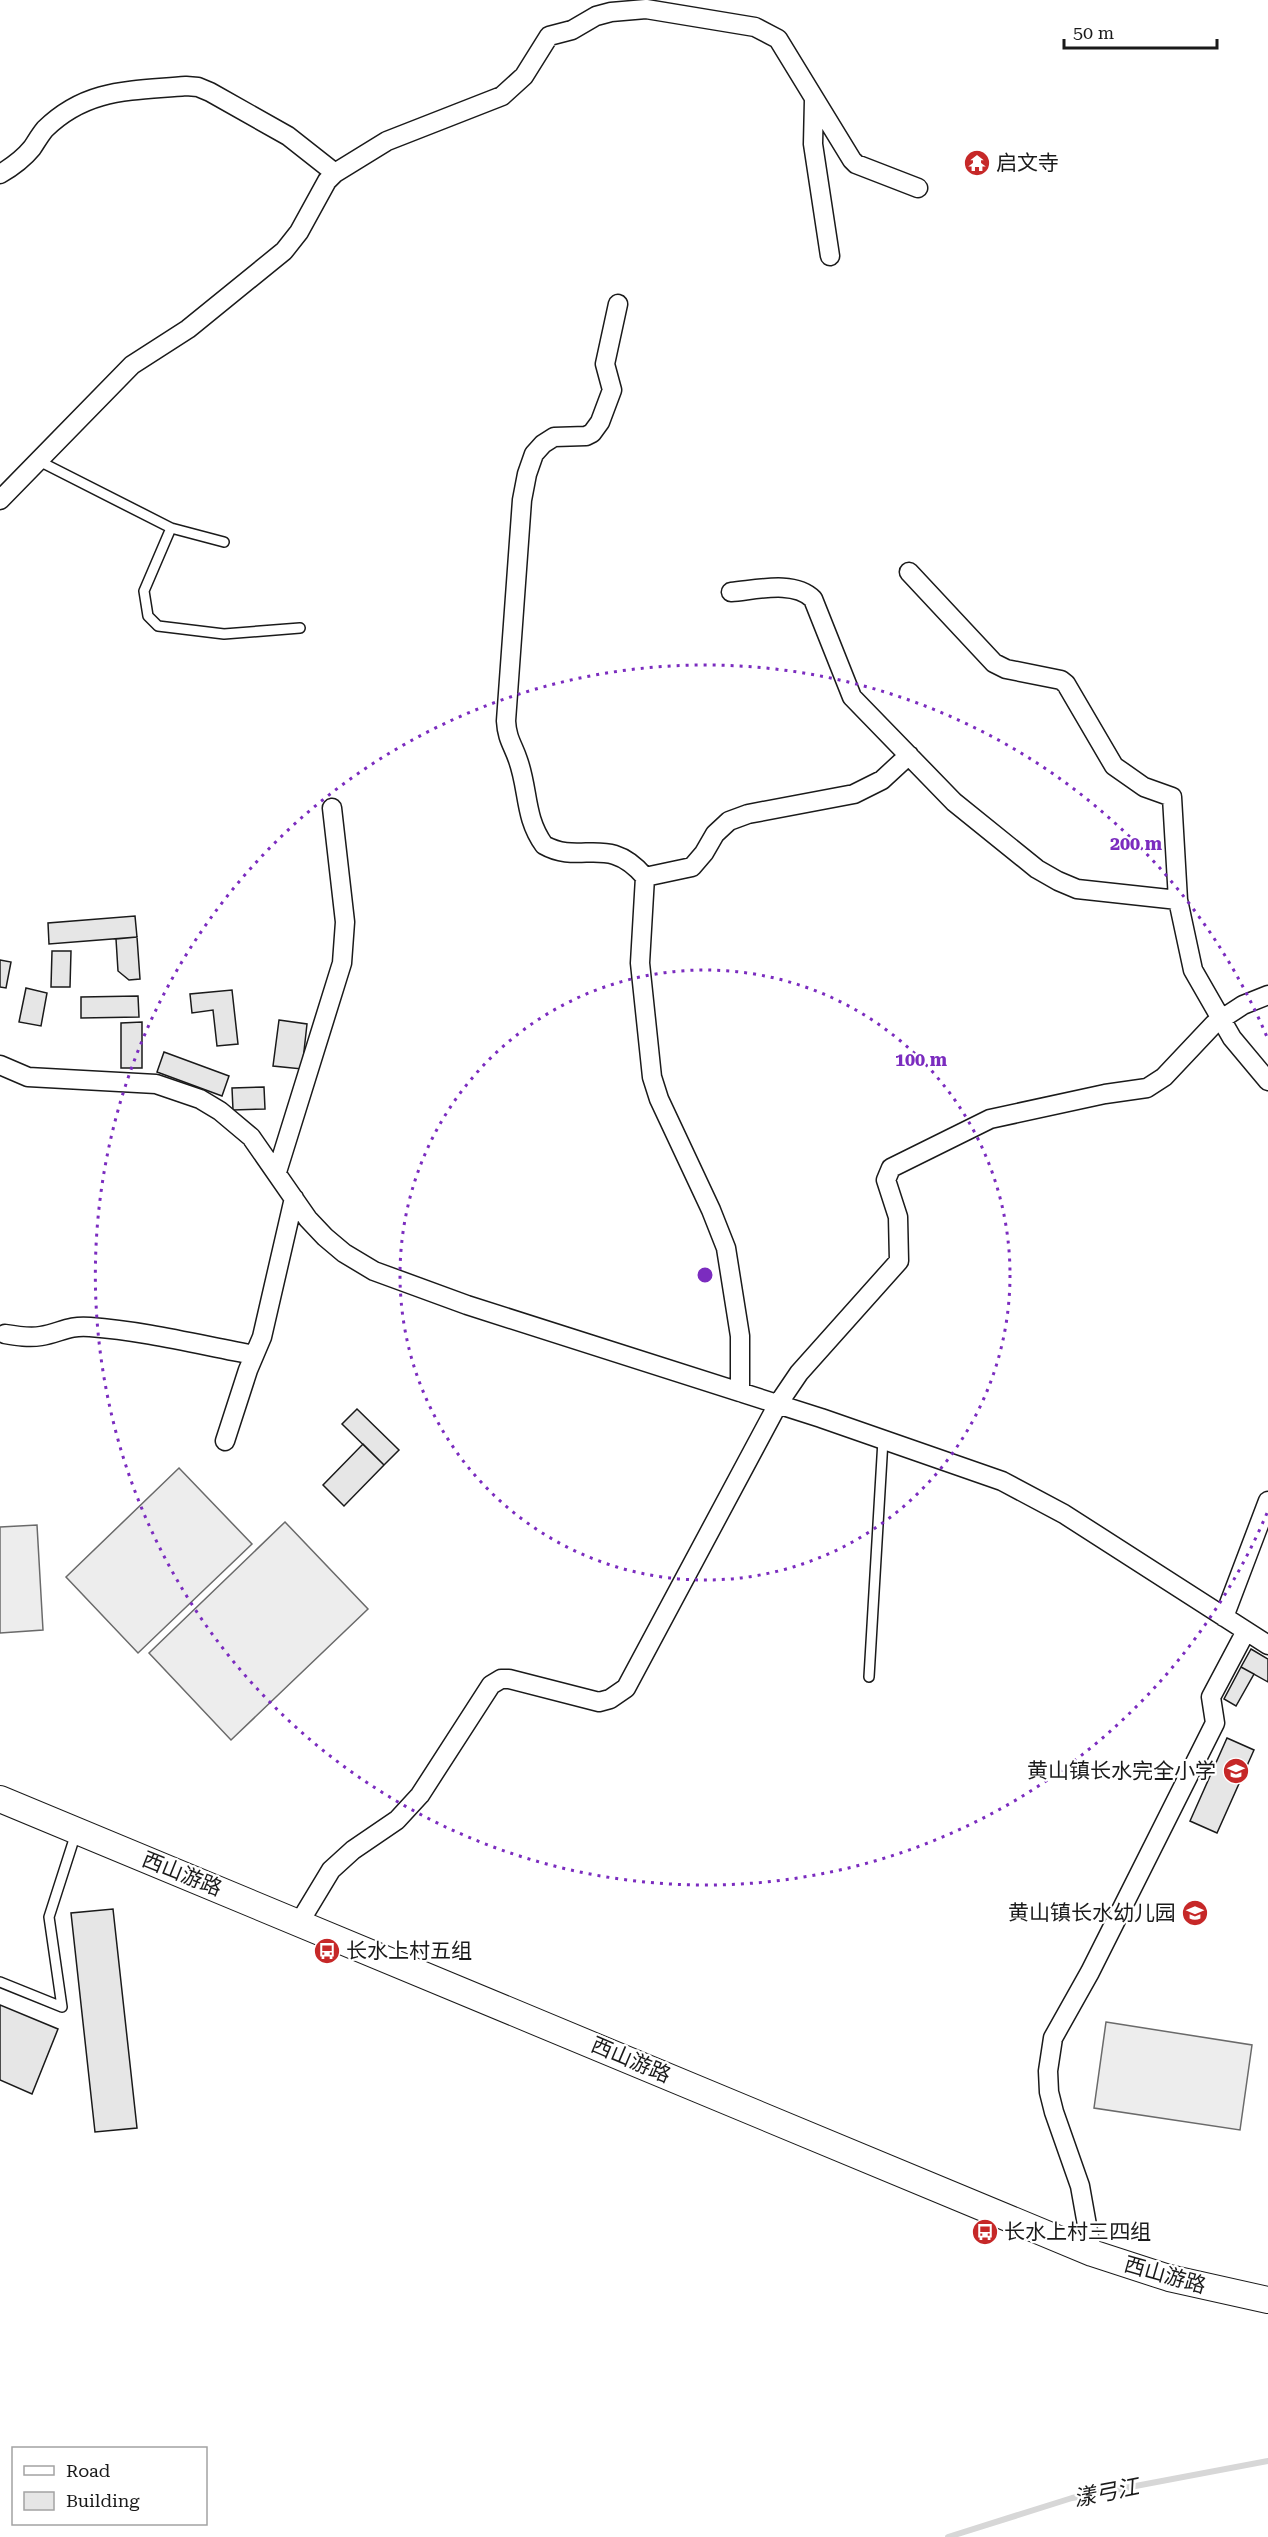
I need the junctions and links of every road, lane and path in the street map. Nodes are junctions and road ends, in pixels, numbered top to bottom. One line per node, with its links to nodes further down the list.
1 (593, 0): 2 (street)
2 (581, 24): 3 (street); 4 (street)
3 (814, 100): 6 (street); 7 (street)
4 (335, 173): 5 (street); 9 (street)
5 (0, 174)
6 (918, 188)
7 (830, 256)
8 (618, 304): 18 (street)
9 (39, 461): 10 (street); 11 (lane)
10 (0, 500)
11 (171, 528): 12 (lane); 15 (lane)
12 (224, 542)
13 (909, 572): 19 (street)
14 (731, 592): 16 (street)
15 (300, 628)
16 (909, 755): 18 (street); 19 (street)
17 (332, 808): 24 (street)
18 (645, 877): 28 (street)
19 (1178, 900): 21 (street)
20 (1268, 995): 21 (street)
21 (1221, 1019): 23 (street); 29 (street)
22 (0, 1065): 24 (street)
23 (1268, 1081)
24 (276, 1172): 25 (street)
25 (294, 1198): 27 (street); 28 (street)
26 (4, 1334): 27 (street)
27 (254, 1355): 31 (street)
28 (740, 1392): 29 (street)
29 (778, 1404): 30 (street); 39 (street)
30 (883, 1440): 33 (street); 36 (lane)
31 (225, 1441)
32 (1268, 1501): 33 (street)
33 (1224, 1617): 34 (street)
34 (1246, 1631): 35 (street); 41 (street)
35 (1268, 1645)
36 (869, 1677)
37 (0, 1799): 38 (street, 西山游路)
38 (77, 1831): 39 (street, 西山游路); 40 (lane)
39 (300, 1923): 41 (street, 西山游路)
40 (0, 1982)
41 (1092, 2253): 42 (street, 西山游路)
42 (1268, 2300)

